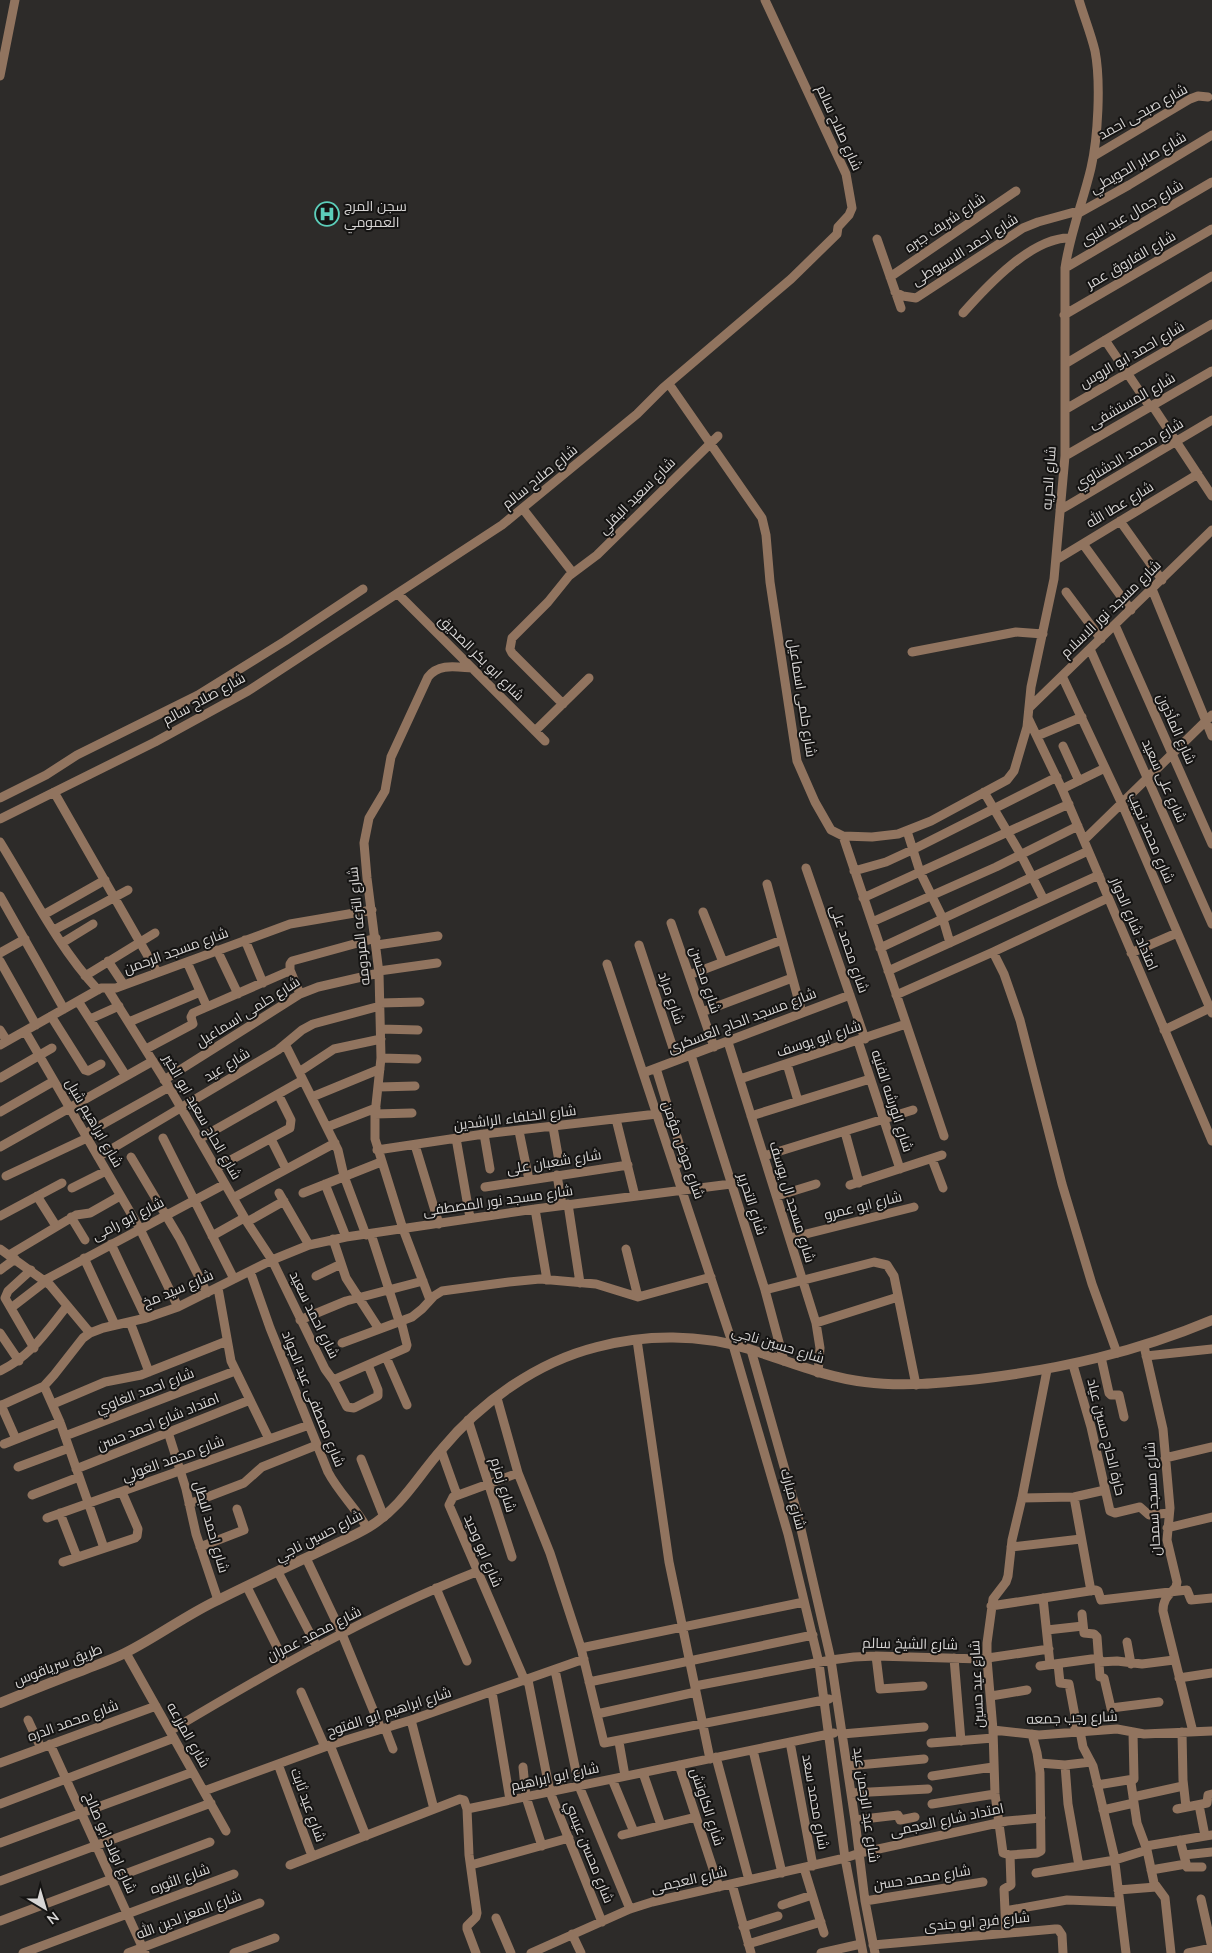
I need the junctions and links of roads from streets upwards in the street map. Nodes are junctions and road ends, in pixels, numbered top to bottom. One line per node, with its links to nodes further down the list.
1 (16, 0): 4 (street)
2 (765, 0): 26 (street, شارع صلاح سالم)
3 (1079, 0): 7 (street, شارع الحريه)
4 (0, 76)
5 (1208, 97): 7 (street, شارع صبحى احمد)
6 (1212, 135): 10 (street, شارع صابر الحويطي)
7 (1094, 156): 10 (street, شارع الحريه)
8 (1212, 182): 14 (street, شارع جمال عبد النبى)
9 (1016, 192): 16 (street, شارع شريف جبره)
10 (1078, 212): 12 (street, شارع الحريه); 17 (street, شارع احمد الاسيوطى)
11 (1212, 229): 20 (street, شارع الفاروق عمر)
12 (1070, 238): 14 (street, شارع الحريه); 19 (street)
13 (877, 239): 16 (street)
14 (1065, 268): 20 (street, شارع الحريه)
15 (1212, 276): 22 (street)
16 (890, 277): 17 (street)
17 (895, 292): 18 (street)
18 (901, 308)
19 (963, 313)
20 (1064, 315): 23 (street, شارع الحريه)
21 (1212, 324): 25 (street, شارع احمد ابو الروس)
22 (1105, 340): 23 (street); 25 (street)
23 (1065, 364): 28 (street, شارع الحريه)
24 (1212, 371): 27 (street, شارع المستشفى)
25 (1127, 374): 27 (street); 28 (street, شارع احمد ابو الروس)
26 (669, 384): 31 (street, شارع حلمى اسماعيل); 36 (street, شارع صلاح سالم)
27 (1151, 406): 32 (street); 33 (street, شارع المستشفى)
28 (1066, 409): 33 (street, شارع الحريه)
29 (1211, 422): 32 (street, شارع محمد الدشناوي)
30 (718, 436): 31 (street, شارع سعيد البقلي)
31 (710, 442): 42 (street, شارع سعيد البقلي); 83 (street, شارع حلمى اسماعيل)
32 (1176, 442): 34 (street); 37 (street, شارع محمد الدشناوي)
33 (1065, 456): 37 (street, شارع الحريه)
34 (1198, 474): 35 (street); 38 (street, شارع عطا الله)
35 (1212, 496)
36 (523, 509): 42 (street); 47 (street, شارع صلاح سالم)
37 (1060, 510): 41 (street, شارع الحريه)
38 (1120, 522): 40 (street, شارع عطا الله); 43 (street)
39 (1212, 530): 43 (street, شارع مسجد نور الاسلام)
40 (1083, 544): 41 (street, شارع عطا الله); 48 (street)
41 (1056, 560): 50 (street, شارع الحريه)
42 (573, 573): 57 (street, شارع سعيد البقلي)
43 (1162, 580): 45 (street, شارع مسجد نور الاسلام)
44 (363, 589): 75 (street)
45 (1152, 589): 48 (street, شارع مسجد نور الاسلام); 61 (street)
46 (1066, 592): 51 (street)
47 (398, 594): 54 (street, شارع ابو بكر الصديق); 73 (street, شارع صلاح سالم)
48 (1131, 610): 49 (street, شارع مسجد نور الاسلام)
49 (1115, 625): 51 (street, شارع مسجد نور الاسلام); 67 (street, شارع المأذون)
50 (1043, 634): 53 (street); 58 (street, شارع الحريه)
51 (1101, 639): 52 (street, شارع مسجد نور الاسلام)
52 (1090, 649): 55 (street, شارع مسجد نور الاسلام); 70 (street, شارع على سعيد)
53 (912, 652)
54 (472, 668): 62 (street, شارع ابو بكر الصديق); 104 (street, شارع الترعه المردومه)
55 (1062, 676): 58 (street, شارع مسجد نور الاسلام); 59 (street, شارع محمد نجيب)
56 (589, 678): 57 (street)
57 (563, 704): 62 (street)
58 (1029, 708): 60 (street, شارع الحريه)
59 (1082, 717): 63 (street); 68 (street, شارع محمد نجيب)
60 (1028, 718): 63 (street, امتداد شارع الدوار); 74 (street, شارع الحريه)
61 (1209, 719): 64 (street); 67 (street)
62 (535, 731): 65 (street, شارع ابو بكر الصديق)
63 (1037, 736): 69 (street, امتداد شارع الدوار)
64 (1212, 736)
65 (545, 741)
66 (1063, 746): 71 (street)
67 (1172, 755): 70 (street); 86 (street, شارع المأذون)
68 (1105, 768): 71 (street); 77 (street, شارع محمد نجيب)
69 (1057, 777): 72 (street, امتداد شارع الدوار); 78 (street)
70 (1148, 779): 77 (street); 111 (street, شارع على سعيد)
71 (1079, 781): 72 (street)
72 (1062, 789): 76 (street, امتداد شارع الدوار)
73 (54, 792): 79 (street, شارع صلاح سالم); 95 (street)
74 (984, 792): 78 (street); 81 (street, شارع الحريه)
75 (0, 798)
76 (1069, 804): 80 (street, امتداد شارع الدوار); 82 (street)
77 (1122, 804): 84 (street); 114 (street, شارع محمد نجيب)
78 (994, 809): 82 (street); 87 (street)
79 (0, 819)
80 (1078, 826): 84 (street, امتداد شارع الدوار); 89 (street)
81 (906, 830): 83 (street, شارع الحريه); 87 (street)
82 (1008, 832): 89 (street); 92 (street)
83 (842, 836): 91 (street, شارع حلمى اسماعيل)
84 (1084, 840): 88 (street, امتداد شارع الدوار)
85 (0, 842): 106 (street, شارع الحاج سعيد ابو الخير)
86 (1212, 844)
87 (912, 850): 91 (street); 92 (street)
88 (1088, 850): 93 (street, امتداد شارع الدوار); 94 (street)
89 (1021, 855): 94 (street); 98 (street)
90 (806, 868): 148 (street, شارع محمد على)
91 (854, 871): 101 (street, شارع حلمى اسماعيل)
92 (920, 872): 98 (street); 101 (street)
93 (1098, 875): 102 (street, امتداد شارع الدوار); 103 (street)
94 (1033, 877): 103 (street); 107 (street)
95 (105, 880): 100 (street); 106 (street)
96 (767, 884): 118 (street)
97 (128, 890): 100 (street)
98 (933, 895): 107 (street); 108 (street)
99 (0, 896): 116 (street)
100 (115, 897): 112 (street); 119 (street)
101 (864, 898): 108 (street, شارع حلمى اسماعيل)
102 (1108, 898): 126 (street); 128 (street, امتداد شارع الدوار)
103 (1044, 900): 122 (street)
104 (372, 910): 117 (street, شارع مسجد الرحمن); 120 (street, شارع الترعه المردومه)
105 (703, 912): 132 (street)
106 (44, 914): 112 (street, شارع الحاج سعيد ابو الخير)
107 (943, 919): 122 (street); 124 (street)
108 (872, 922): 124 (street, شارع حلمى اسماعيل)
109 (671, 923): 139 (street, شارع محسن)
110 (93, 924): 121 (street)
111 (1212, 924)
112 (54, 930): 121 (street, شارع الحاج سعيد ابو الخير)
113 (154, 933): 119 (street)
114 (1177, 933): 128 (street); 156 (street, شارع محمد نجيب)
115 (438, 936): 120 (street)
116 (25, 939): 127 (street); 155 (street)
117 (245, 940): 125 (street, شارع مسجد الرحمن); 142 (street)
118 (782, 940): 132 (street); 141 (street)
119 (140, 941): 130 (street); 137 (street)
120 (376, 941): 135 (street); 138 (street, شارع الترعه المردومه)
121 (62, 943): 140 (street, شارع الحاج سعيد ابو الخير)
122 (950, 943): 136 (street)
123 (639, 945): 181 (street, شارع مراد)
124 (880, 948): 136 (street, شارع حلمى اسماعيل)
125 (217, 950): 131 (street, شارع مسجد الرحمن); 146 (street)
126 (993, 952): 149 (street); 326 (street)
127 (0, 953)
128 (1132, 953): 167 (street, امتداد شارع الدوار)
129 (0, 961): 163 (street)
130 (108, 961): 140 (street); 143 (street)
131 (187, 962): 137 (street, شارع مسجد الرحمن); 145 (street)
132 (723, 962): 139 (street)
133 (437, 963): 138 (street, شارع حلمى اسماعيل)
134 (607, 964): 187 (street, شارع حوض مؤمن)
135 (290, 970): 142 (street); 147 (street)
136 (888, 971): 149 (street, شارع حلمى اسماعيل)
137 (158, 972): 143 (street, شارع مسجد الرحمن)
138 (379, 972): 147 (street, شارع حلمى اسماعيل); 152 (street, شارع الترعه المردومه)
139 (689, 975): 157 (street, شارع محسن)
140 (85, 976): 144 (street, شارع الحاج سعيد ابو الخير)
141 (792, 978): 157 (street); 158 (street)
142 (263, 983): 146 (street)
143 (124, 985): 144 (street, شارع مسجد الرحمن)
144 (103, 989): 150 (street, شارع مسجد الرحمن); 153 (street, شارع الحاج سعيد ابو الخير)
145 (200, 992): 154 (street); 161 (street)
146 (238, 994): 154 (street)
147 (300, 994): 194 (street, شارع حلمى اسماعيل)
148 (850, 995): 158 (street, شارع مسجد الحاج العسكرى); 170 (street, شارع محمد على)
149 (896, 995): 162 (street, شارع حلمى اسماعيل)
150 (78, 1001): 155 (street, شارع مسجد الرحمن); 160 (street)
151 (420, 1002): 152 (street, شارع عيد)
152 (380, 1004): 164 (street, شارع الترعه المردومه); 173 (street, شارع عيد)
153 (119, 1006): 160 (street); 161 (street, شارع الحاج سعيد ابو الخير)
154 (207, 1007): 176 (street)
155 (64, 1009): 159 (street, شارع مسجد الرحمن)
156 (1211, 1010): 167 (street)
157 (702, 1012): 174 (street, شارع محسن)
158 (802, 1014): 171 (street, شارع مسجد الحاج العسكرى)
159 (51, 1016): 163 (street, شارع مسجد الرحمن); 183 (street)
160 (90, 1019): 188 (street)
161 (129, 1022): 176 (street, شارع الحاج سعيد ابو الخير)
162 (906, 1024): 170 (street, شارع ابو يوسف); 216 (street, شارع حلمى اسماعيل)
163 (36, 1025): 168 (street, شارع مسجد الرحمن)
164 (381, 1029): 166 (street); 169 (street, شارع الترعه المردومه)
165 (0, 1030): 172 (street)
166 (418, 1030)
167 (1164, 1030): 221 (street, امتداد شارع الدوار)
168 (25, 1031): 172 (street, شارع مسجد الرحمن); 177 (street, شارع ابراهيم شبل)
169 (381, 1039): 179 (street, شارع الترعه المردومه); 189 (street)
170 (861, 1040): 184 (street, شارع ابو يوسف); 191 (street, شارع الورشه الفنيه)
171 (728, 1042): 174 (street, شارع مسجد الحاج العسكرى); 192 (street, شارع مسجد ال يوسف)
172 (3, 1043)
173 (285, 1044): 189 (street); 201 (street, شارع عيد)
174 (714, 1047): 178 (street, شارع مسجد الحاج العسكرى)
175 (52, 1048): 177 (street)
176 (146, 1049): 182 (street, شارع الحاج سعيد ابو الخير)
177 (39, 1056): 190 (street); 193 (street, شارع ابراهيم شبل)
178 (691, 1056): 181 (street, شارع مسجد الحاج العسكرى); 247 (street, شارع التحرير)
179 (381, 1058): 180 (street); 185 (street, شارع الترعه المردومه)
180 (417, 1059)
181 (677, 1060): 186 (street, شارع مسجد الحاج العسكرى)
182 (153, 1061): 188 (street); 194 (street, شارع الحاج سعيد ابو الخير)
183 (101, 1064)
184 (787, 1064): 192 (street, شارع ابو يوسف); 199 (street)
185 (380, 1068): 196 (street, شارع الترعه المردومه); 198 (street)
186 (656, 1068): 187 (street, شارع مسجد الحاج العسكرى); 234 (street)
187 (643, 1073): 206 (street, شارع حوض مؤمن)
188 (126, 1076): 200 (street)
189 (301, 1076): 197 (street); 198 (street)
190 (0, 1078)
191 (870, 1078): 199 (street); 209 (street, شارع الورشه الفنيه)
192 (740, 1079): 207 (street, شارع مسجد ال يوسف)
193 (54, 1081): 200 (street, شارع ابراهيم شبل); 204 (street)
194 (167, 1083): 201 (street, شارع الحاج سعيد ابو الخير); 215 (street, شارع حلمى اسماعيل)
195 (416, 1086): 196 (street)
196 (379, 1087): 203 (street, شارع الترعه المردومه)
197 (278, 1094): 219 (street); 220 (street)
198 (312, 1098): 210 (street)
199 (798, 1101): 207 (street)
200 (70, 1108): 215 (street, شارع ابراهيم شبل); 224 (street)
201 (182, 1108): 219 (street, شارع الحاج سعيد ابو الخير); 228 (street, شارع عيد)
202 (914, 1110): 209 (street)
203 (376, 1111): 205 (street); 210 (street); 225 (street, شارع الترعه المردومه)
204 (0, 1112)
205 (412, 1113)
206 (657, 1114): 208 (street, شارع الخلفاء الراشدين); 234 (street, شارع حوض مؤمن)
207 (751, 1116): 227 (street, شارع مسجد ال يوسف)
208 (616, 1119): 211 (street, شارع الخلفاء الراشدين); 233 (street)
209 (884, 1119): 213 (street); 238 (street, شارع الورشه الفنيه)
210 (327, 1126): 222 (street)
211 (553, 1127): 212 (street, شارع الخلفاء الراشدين); 231 (street)
212 (520, 1131): 214 (street, شارع الخلفاء الراشدين); 243 (street)
213 (845, 1132): 227 (street); 238 (street)
214 (484, 1134): 218 (street, شارع الخلفاء الراشدين); 237 (street)
215 (86, 1136): 228 (street, شارع ابراهيم شبل); 241 (street, شارع حلمى اسماعيل)
216 (944, 1136)
217 (163, 1138): 259 (street)
218 (456, 1138): 223 (street, شارع الخلفاء الراشدين); 266 (street)
219 (199, 1139): 235 (street, شارع الحاج سعيد ابو الخير)
220 (271, 1139): 235 (street); 236 (street)
221 (1212, 1141)
222 (335, 1143): 236 (street); 242 (street)
223 (415, 1145): 225 (street, شارع الخلفاء الراشدين); 268 (street)
224 (0, 1147)
225 (378, 1150): 232 (street, شارع الترعه المردومه)
226 (942, 1155): 230 (street)
227 (764, 1156): 257 (street, شارع مسجد ال يوسف)
228 (98, 1157): 239 (street, شارع ابراهيم شبل)
229 (131, 1157): 264 (street)
230 (932, 1159): 238 (street); 251 (street)
231 (559, 1161)
232 (381, 1162): 242 (street); 271 (street, شارع الترعه المردومه)
233 (628, 1165): 240 (street, شارع شعبان على); 256 (street)
234 (674, 1167): 252 (street, شارع حوض مؤمن)
235 (216, 1168): 245 (street, شارع الحاج سعيد ابو الخير)
236 (286, 1169): 258 (street)
237 (490, 1169)
238 (900, 1169)
239 (106, 1171): 250 (street); 255 (street, شارع ابراهيم شبل)
240 (557, 1175): 243 (street, شارع شعبان على); 260 (street)
241 (6, 1176)
242 (344, 1176): 246 (street); 272 (street)
243 (529, 1180): 249 (street, شارع شعبان على)
244 (62, 1183): 254 (street)
245 (226, 1184): 258 (street, شارع الحاج سعيد ابو الخير); 259 (street, شارع ابو رامى)
246 (325, 1184): 253 (street); 274 (street)
247 (731, 1184): 252 (street, شارع مسجد نور المصطفى); 299 (street, شارع التحرير)
248 (816, 1184): 257 (street)
249 (485, 1187)
250 (72, 1188)
251 (943, 1188)
252 (682, 1190): 256 (street, شارع مسجد نور المصطفى); 290 (street, شارع حوض مؤمن)
253 (303, 1193)
254 (37, 1196): 263 (street); 269 (street)
255 (120, 1196): 265 (street); 270 (street, شارع ابراهيم شبل)
256 (635, 1196): 260 (street, شارع مسجد نور المصطفى)
257 (777, 1196): 275 (street, شارع مسجد ال يوسف)
258 (233, 1198): 267 (street, شارع الحاج سعيد ابو الخير)
259 (194, 1201): 264 (street, شارع ابو رامى); 273 (street)
260 (565, 1204): 262 (street, شارع مسجد نور المصطفى); 296 (street)
261 (914, 1208): 275 (street, شارع ابو عمرو)
262 (535, 1209): 266 (street, شارع مسجد نور المصطفى); 292 (street)
263 (0, 1216)
264 (166, 1216): 270 (street, شارع ابو رامى); 300 (street)
265 (71, 1217): 269 (street); 276 (street)
266 (470, 1218): 268 (street, شارع مسجد نور المصطفى)
267 (246, 1220): 273 (street); 279 (street); 284 (street, شارع الحاج سعيد ابو الخير)
268 (439, 1224): 271 (street, شارع مسجد نور المصطفى)
269 (56, 1226): 282 (street)
270 (140, 1229): 278 (street, شارع ابو رامى); 306 (street, شارع ابراهيم شبل)
271 (403, 1229): 272 (street, شارع مسجد نور المصطفى); 295 (street, شارع الترعه المردومه)
272 (368, 1234): 274 (street, شارع مسجد نور المصطفى); 298 (street)
273 (212, 1236): 291 (street)
274 (346, 1237): 277 (street, شارع مسجد نور المصطفى)
275 (790, 1238): 293 (street, شارع مسجد ال يوسف)
276 (85, 1240)
277 (333, 1240): 279 (street, شارع مسجد نور المصطفى); 285 (street)
278 (111, 1244): 283 (street, شارع ابو رامى); 308 (street)
279 (309, 1245): 284 (street, شارع مسجد نور المصطفى)
280 (0, 1248): 282 (street)
281 (626, 1249): 302 (street)
282 (12, 1257): 286 (street); 287 (street)
283 (84, 1258): 294 (street, شارع ابو رامى); 314 (street)
284 (272, 1260): 288 (street, شارع سيد مخ); 309 (street, شارع احمد سعيد)
285 (341, 1264): 289 (street); 301 (street)
286 (0, 1270)
287 (31, 1270): 294 (street); 307 (street)
288 (250, 1271): 291 (street, شارع سيد مخ); 349 (street, شارع مصطفى عبد الجواد)
289 (316, 1276)
290 (711, 1277): 302 (street); 321 (street, شارع حوض مؤمن)
291 (234, 1280): 297 (street, شارع سيد مخ)
292 (547, 1280): 296 (street); 304 (street)
293 (802, 1280): 299 (street); 303 (street); 313 (street, شارع مسجد ال يوسف)
294 (45, 1281): 305 (street); 307 (street, شارع ابو رامى)
295 (423, 1281): 298 (street); 304 (street, شارع الترعه المردومه)
296 (580, 1283): 302 (street)
297 (218, 1288): 300 (street, شارع سيد مخ); 319 (street)
298 (389, 1290): 301 (street); 311 (street)
299 (765, 1290): 330 (street, شارع التحرير)
300 (207, 1293): 306 (street, شارع سيد مخ)
301 (359, 1297): 309 (street); 315 (street)
302 (638, 1297)
303 (898, 1297): 313 (street); 339 (street)
304 (430, 1300): 311 (street)
305 (67, 1306): 317 (street); 322 (street)
306 (178, 1307): 308 (street, شارع سيد مخ)
307 (11, 1308): 322 (street)
308 (146, 1318): 312 (street, شارع سيد مخ)
309 (300, 1320): 338 (street, شارع احمد سعيد)
310 (1212, 1320): 325 (street, شارع حسين ناجي)
311 (400, 1321): 315 (street); 327 (street)
312 (130, 1322): 314 (street, شارع سيد مخ); 336 (street)
313 (816, 1324): 337 (street, شارع مسجد ال يوسف)
314 (115, 1325): 317 (street, شارع سيد مخ)
315 (379, 1329): 320 (street)
316 (0, 1333): 329 (street)
317 (90, 1333): 340 (street)
318 (637, 1340): 321 (street, شارع حسين ناجي); 341 (street, شارع حسين ناجي); 404 (street)
319 (227, 1341): 335 (street); 336 (street)
320 (342, 1343)
321 (733, 1345): 324 (street, شارع حسين ناجي); 375 (street, شارع مبارك)
322 (34, 1348): 329 (street)
323 (1212, 1349): 325 (street)
324 (752, 1350): 330 (street, شارع حسين ناجي); 372 (street, شارع مبارك)
325 (1145, 1351): 326 (street, شارع حسين ناجي); 359 (street, شارع مسجد سمحان)
326 (1117, 1353): 328 (street, شارع حسين ناجي)
327 (386, 1358): 331 (street); 345 (street)
328 (1101, 1358): 332 (street, شارع حسين ناجي); 346 (street)
329 (19, 1361): 334 (street)
330 (784, 1362): 337 (street, شارع حسين ناجي)
331 (368, 1365): 338 (street); 338 (street, شارع احمد سعيد)
332 (1073, 1365): 333 (street, شارع حسين ناجي); 366 (street, حارة الحاج حسين عياد)
333 (1047, 1370): 339 (street, شارع حسين ناجي); 371 (street, شارع عيد حسين)
334 (0, 1371)
335 (235, 1371): 342 (street); 351 (street, شارع احمد الغاوي)
336 (150, 1372): 343 (street)
337 (818, 1373): 339 (street, شارع حسين ناجي)
338 (333, 1380)
339 (916, 1385)
340 (44, 1386): 343 (street); 344 (street)
341 (497, 1398): 347 (street, شارع حسين ناجي); 364 (street)
342 (250, 1400): 350 (street, امتداد شارع احمد حسن); 353 (street)
343 (53, 1404): 348 (street)
344 (1, 1405): 352 (street)
345 (407, 1405)
346 (1124, 1417)
347 (468, 1420): 358 (street, شارع حسين ناجي); 365 (street, شارع زمزم)
348 (60, 1422): 351 (street); 352 (street)
349 (308, 1425): 353 (street, شارع محمد الغولي); 355 (street, شارع مصطفى عبد الجواد)
350 (168, 1432): 362 (street, شارع احمد البطل); 363 (street, امتداد شارع احمد حسن)
351 (65, 1436): 357 (street)
352 (16, 1439): 354 (street)
353 (269, 1439): 362 (street, شارع محمد الغولي)
354 (4, 1444)
355 (317, 1445): 374 (street); 382 (street, شارع مصطفى عبد الجواد)
356 (1212, 1447): 359 (street)
357 (69, 1448): 361 (street); 363 (street)
358 (441, 1450): 369 (street); 379 (street, شارع حسين ناجي)
359 (1165, 1458): 378 (street, شارع مسجد سمحان)
360 (361, 1459): 379 (street)
361 (18, 1467)
362 (181, 1471): 367 (street, شارع محمد الغولي); 374 (street, شارع احمد البطل)
363 (78, 1473): 368 (street, امتداد شارع احمد حسن); 373 (street)
364 (518, 1473): 365 (street); 411 (street)
365 (488, 1484): 369 (street); 389 (street, شارع زمزم)
366 (1106, 1490): 370 (street); 378 (street, حارة الحاج حسين عياد)
367 (122, 1492): 373 (street, شارع محمد الغولي); 387 (street)
368 (32, 1494)
369 (457, 1495): 393 (street, شارع ابو وحيد)
370 (1074, 1497): 371 (street); 384 (street)
371 (1022, 1498): 386 (street, شارع عيد حسين)
372 (794, 1503): 375 (street); 419 (street, شارع مبارك)
373 (89, 1504): 377 (street, شارع محمد الغولي); 387 (street)
374 (189, 1504): 385 (street, شارع احمد البطل)
375 (781, 1506): 401 (street, شارع مبارك)
376 (238, 1509): 385 (street)
377 (60, 1513): 381 (street, شارع محمد الغولي); 388 (street)
378 (1169, 1513): 383 (street, شارع مسجد سمحان)
379 (384, 1516): 382 (street, شارع حسين ناجي)
380 (1212, 1517): 383 (street)
381 (47, 1518)
382 (368, 1528): 390 (street, شارع حسين ناجي)
383 (1167, 1528): 397 (street, شارع مسجد سمحان)
384 (1081, 1539): 386 (street); 396 (street)
385 (200, 1546): 400 (street, شارع احمد البطل)
386 (1011, 1547): 402 (street, شارع عيد حسين)
387 (104, 1548): 388 (street)
388 (77, 1557): 391 (street)
389 (512, 1557)
390 (306, 1558): 392 (street, شارع حسين ناجي); 407 (street)
391 (63, 1562)
392 (278, 1572): 394 (street, شارع حسين ناجي); 410 (street)
393 (476, 1572): 395 (street, شارع محمد عمران); 431 (street, شارع ابو وحيد)
394 (247, 1587): 400 (street, شارع حسين ناجي); 424 (street)
395 (436, 1588): 407 (street, شارع محمد عمران); 422 (street)
396 (1091, 1590): 397 (street); 398 (street)
397 (1172, 1592): 399 (street); 421 (street, شارع مسجد سمحان)
398 (1043, 1598): 402 (street); 406 (street)
399 (1212, 1598)
400 (218, 1600): 413 (street, شارع حسين ناجي)
401 (804, 1602): 404 (street); 408 (street, شارع مبارك)
402 (992, 1606): 416 (street, شارع عيد حسين)
403 (1082, 1614): 405 (street)
404 (683, 1625): 411 (street); 418 (street)
405 (1083, 1626): 406 (street); 420 (street)
406 (1047, 1630): 412 (street)
407 (342, 1634): 410 (street, شارع محمد عمران); 449 (street)
408 (813, 1635): 418 (street); 423 (street, شارع مبارك)
409 (1127, 1642): 426 (street)
410 (317, 1647): 424 (street, شارع محمد عمران)
411 (580, 1648): 417 (street)
412 (1049, 1649): 416 (street, شارع الشيخ سالم); 425 (street)
413 (126, 1653): 441 (street, طريق سرياقوس); 443 (street, شارع المزرعه)
414 (876, 1656): 415 (street, شارع الشيخ سالم); 419 (street, شارع الشيخ سالم); 433 (street)
415 (954, 1658): 416 (street, شارع الشيخ سالم); 460 (street)
416 (987, 1658): 438 (street, شارع عيد حسين)
417 (584, 1660): 428 (street, شارع ابراهيم ابو الفتوح); 432 (street)
418 (690, 1660): 432 (street); 434 (street)
419 (831, 1660): 423 (street, شارع الشيخ سالم); 439 (street, شارع عبد الرحمن عيد)
420 (1099, 1660): 425 (street); 426 (street); 442 (street)
421 (1174, 1660): 426 (street); 430 (street, شارع مسجد سمحان)
422 (468, 1661)
423 (819, 1662): 434 (street, شارع الشيخ سالم); 440 (street, شارع عبد الرحمن عيد)
424 (285, 1663): 456 (street, شارع محمد عمران)
425 (1054, 1664): 427 (street); 450 (street)
426 (1131, 1664)
427 (1040, 1666)
428 (554, 1670): 431 (street, شارع ابراهيم ابو الفتوح); 488 (street)
429 (1212, 1673): 430 (street)
430 (1179, 1678): 453 (street, شارع مسجد سمحان)
431 (526, 1680): 437 (street, شارع ابراهيم ابو الفتوح); 492 (street, شارع ابو وحيد)
432 (589, 1682): 444 (street)
433 (923, 1686)
434 (696, 1689): 444 (street, شارع الشيخ سالم); 447 (street)
435 (1027, 1690): 438 (street)
436 (300, 1692): 465 (street)
437 (492, 1692): 446 (street, شارع ابراهيم ابو الفتوح); 497 (street)
438 (991, 1696): 458 (street, شارع عيد حسين)
439 (837, 1698): 440 (street); 454 (street, شارع عبد الرحمن عيد)
440 (825, 1700): 447 (street); 457 (street, شارع عبد الرحمن عيد)
441 (0, 1702)
442 (1159, 1702)
443 (156, 1706): 456 (street, شارع المزرعه); 463 (street, شارع محمد الدره)
444 (597, 1714): 461 (street)
445 (28, 1720): 466 (street)
446 (410, 1720): 449 (street, شارع ابراهيم ابو الفتوح); 503 (street)
447 (703, 1725): 461 (street); 469 (street)
448 (924, 1726): 454 (street, شارع ابو ابراهيم)
449 (383, 1729): 465 (street, شارع ابراهيم ابو الفتوح); 467 (street)
450 (1077, 1731): 455 (street, شارع رجب جمعه); 459 (street, شارع رجب جمعه); 471 (street)
451 (1212, 1731): 453 (street, شارع رجب جمعه)
452 (1182, 1732): 453 (street, شارع رجب جمعه); 455 (street, شارع رجب جمعه); 489 (street)
453 (1193, 1732)
454 (842, 1733): 457 (street, شارع ابو ابراهيم); 478 (street, شارع عبد الرحمن عيد)
455 (1133, 1733): 486 (street)
456 (172, 1734): 480 (street, شارع المزرعه); 484 (street, شارع محمد عمران)
457 (830, 1734): 462 (street, شارع ابو ابراهيم); 529 (street, شارع عبد الرحمن عيد)
458 (993, 1734): 459 (street, شارع رجب جمعه); 460 (street, شارع رجب جمعه); 479 (street, شارع عيد حسين)
459 (1032, 1734): 473 (street)
460 (961, 1741): 464 (street, شارع رجب جمعه)
461 (619, 1742): 482 (street)
462 (790, 1742): 468 (street, شارع ابو ابراهيم); 535 (street, شارع محمد سعد)
463 (50, 1744): 466 (street, شارع محمد الدره); 484 (street, شارع اولاد ابو صالح)
464 (931, 1744)
465 (327, 1746): 474 (street, شارع ابراهيم ابو الفتوح); 517 (street)
466 (41, 1748): 472 (street, شارع محمد الدره)
467 (393, 1748)
468 (753, 1750): 469 (street, شارع ابو ابراهيم); 538 (street)
469 (713, 1758): 475 (street, شارع ابو ابراهيم); 542 (street)
470 (924, 1760): 478 (street)
471 (1091, 1762): 476 (street); 487 (street)
472 (0, 1763)
473 (1039, 1763): 476 (street); 509 (street)
474 (278, 1764): 491 (street, شارع ابراهيم ابو الفتوح); 528 (street, شارع عيد ثابت)
475 (679, 1765): 481 (street, شارع ابو ابراهيم); 507 (street, شارع الكاوتش)
476 (1064, 1765): 534 (street)
477 (523, 1766): 496 (street)
478 (847, 1766): 493 (street, شارع عبد الرحمن عيد)
479 (994, 1767): 483 (street); 494 (street, شارع عيد حسين)
480 (193, 1772): 491 (street, شارع المزرعه); 506 (street)
481 (643, 1773): 482 (street, شارع ابو ابراهيم); 512 (street)
482 (625, 1776): 485 (street, شارع ابو ابراهيم)
483 (932, 1776)
484 (65, 1778): 500 (street, شارع محمد عمران); 506 (street, شارع اولاد ابو صالح)
485 (612, 1779): 488 (street, شارع ابو ابراهيم); 514 (street)
486 (1134, 1779): 487 (street); 498 (street)
487 (1097, 1785): 505 (street)
488 (579, 1786): 492 (street, شارع ابو ابراهيم); 555 (street)
489 (1183, 1786): 498 (street); 502 (street)
490 (928, 1789): 493 (street)
491 (204, 1791): 499 (street, شارع المزرعه)
492 (550, 1792): 496 (street, شارع ابو ابراهيم); 518 (street, شارع محسن عيسي)
493 (851, 1793): 510 (street, شارع عبد الرحمن عيد)
494 (995, 1794): 501 (street); 511 (street, شارع عيد حسين)
495 (1212, 1794): 502 (street)
496 (526, 1797): 497 (street, شارع ابو ابراهيم); 523 (street)
497 (510, 1800): 504 (street, شارع ابو ابراهيم)
498 (1133, 1800): 505 (street); 524 (street)
499 (211, 1803): 513 (street, شارع المزرعه); 522 (street)
500 (0, 1804)
501 (932, 1804)
502 (1199, 1805): 516 (street)
503 (434, 1809): 504 (street, شارع ابو ابراهيم); 517 (street, شارع ابو ابراهيم)
504 (467, 1809): 533 (street)
505 (1103, 1810): 531 (street)
506 (81, 1813): 521 (street); 522 (street, شارع اولاد ابو صالح)
507 (696, 1818): 512 (street); 546 (street, شارع الكاوتش)
508 (916, 1818): 510 (street)
509 (1041, 1818): 511 (street, امتداد شارع العجمى); 527 (street)
510 (855, 1820): 526 (street, شارع عبد الرحمن عيد)
511 (998, 1824): 526 (street, امتداد شارع العجمى); 527 (street, شارع عيد حسين)
512 (662, 1825): 514 (street)
513 (226, 1831)
514 (634, 1832): 515 (street)
515 (622, 1835)
516 (1209, 1835): 519 (street)
517 (366, 1836): 528 (street, شارع ابو ابراهيم)
518 (569, 1838): 523 (street); 561 (street, شارع محسن عيسي)
519 (1180, 1840): 524 (street); 530 (street)
520 (210, 1842): 541 (street)
521 (0, 1843)
522 (96, 1846): 541 (street, شارع اولاد ابو صالح); 543 (street)
523 (542, 1846): 533 (street)
524 (1146, 1848): 531 (street); 537 (street)
525 (1212, 1852): 530 (street)
526 (860, 1853): 529 (street, شارع العجمى); 551 (street, شارع عبد الرحمن عيد)
527 (1010, 1855): 556 (street, شارع عيد حسين)
528 (312, 1856): 532 (street, شارع ابو ابراهيم)
529 (845, 1858): 535 (street, شارع العجمى); 570 (street, شارع عبد الرحمن عيد)
530 (1185, 1859): 536 (street); 537 (street)
531 (1115, 1860): 534 (street); 548 (street)
532 (290, 1865)
533 (471, 1865): 576 (street)
534 (1079, 1866): 539 (street)
535 (808, 1867): 538 (street, شارع العجمى); 549 (street, شارع محمد سعد)
536 (1202, 1867)
537 (1151, 1870): 547 (street)
538 (782, 1873): 542 (street, شارع العجمى)
539 (1036, 1873)
540 (234, 1874): 557 (street, شارع الثوره)
541 (112, 1880): 557 (street, شارع اولاد ابو صالح); 560 (street)
542 (750, 1880): 545 (street, شارع العجمى)
543 (0, 1881)
544 (983, 1882): 551 (street, شارع محمد حسن)
545 (732, 1884): 546 (street, شارع العجمى); 563 (street)
546 (719, 1887): 555 (street, شارع العجمى)
547 (1156, 1887): 548 (street); 584 (street)
548 (1118, 1890): 552 (street)
549 (812, 1895): 554 (street); 562 (street, شارع محمد سعد)
550 (1201, 1899): 569 (street)
551 (865, 1901): 571 (street, شارع عبد الرحمن عيد)
552 (1119, 1902): 556 (street); 583 (street)
553 (260, 1903): 572 (street, شارع المعز لدين الله)
554 (782, 1905)
555 (630, 1909): 561 (street, شارع العجمى)
556 (1005, 1911): 565 (street, شارع عيد حسين)
557 (127, 1914): 572 (street, شارع اولاد ابو صالح); 573 (street, شارع الثوره)
558 (778, 1916): 563 (street)
559 (496, 1918): 577 (street)
560 (0, 1922)
561 (602, 1922): 566 (street, شارع العجمى)
562 (821, 1922): 564 (street, شارع محمد سعد); 568 (street)
563 (743, 1927): 568 (street)
564 (824, 1933)
565 (1006, 1933): 571 (street, شارع فرج ابو جندى); 582 (street, شارع فرج ابو جندى)
566 (572, 1934): 578 (street, شارع العجمى); 579 (street)
567 (275, 1938): 575 (street)
568 (748, 1944): 580 (street)
569 (1212, 1948): 585 (street)
570 (862, 1949): 581 (street)
571 (874, 1949)
572 (144, 1950): 574 (street, شارع المعز لدين الله)
573 (23, 1953)
574 (128, 1953)
575 (234, 1953)
576 (476, 1953)
577 (511, 1953)
578 (531, 1953)
579 (581, 1953)
580 (751, 1953)
581 (821, 1953)
582 (1063, 1953)
583 (1126, 1953)
584 (1171, 1953)
585 (1188, 1953)

